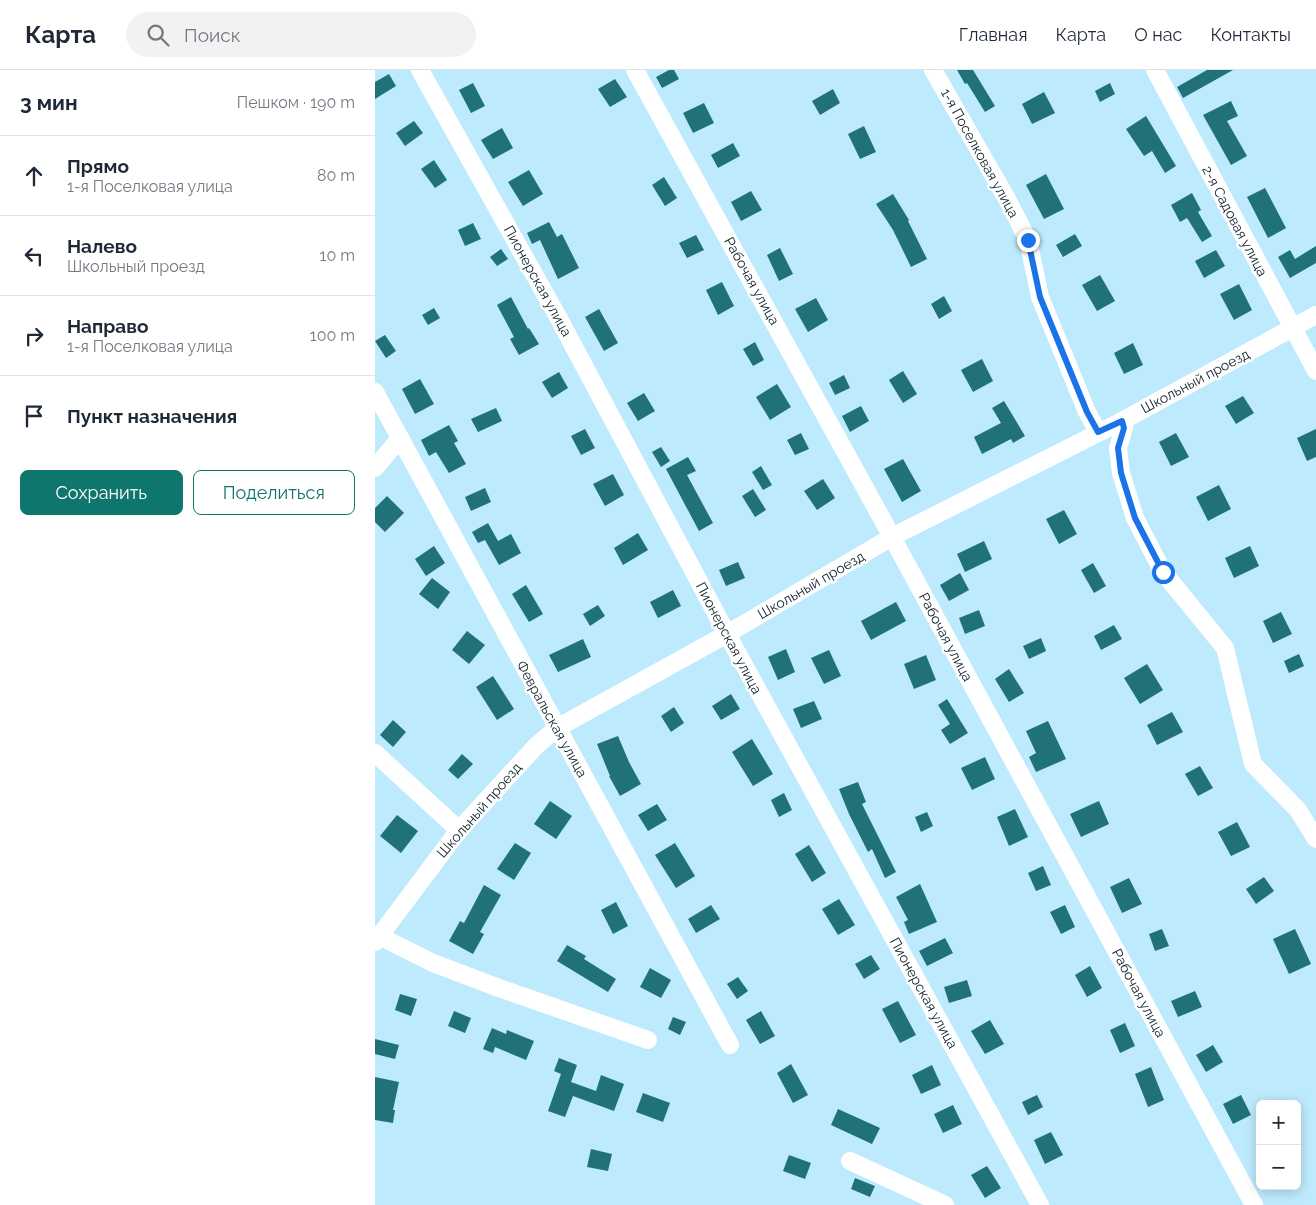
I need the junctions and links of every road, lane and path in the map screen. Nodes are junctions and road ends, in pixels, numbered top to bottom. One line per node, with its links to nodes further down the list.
1 (421, 70): 14 (street, Пионерская улица)
2 (635, 70): 13 (street, Рабочая улица)
3 (933, 70): 10 (street, 1-я Поселковая улица)
4 (1155, 70): 6 (street, 2-я Садовая улица)
5 (1316, 315): 6 (street, Школьный проезд)
6 (1293, 328): 7 (street, 2-я Садовая улица); 9 (street, Школьный проезд)
7 (1316, 371)
8 (375, 392): 11 (street, Февральская улица)
9 (1122, 421): 10 (street, Школьный проезд); 18 (street)
10 (1098, 432): 13 (street, Школьный проезд)
11 (400, 438): 12 (street); 15 (street, Февральская улица)
12 (375, 468)
13 (892, 537): 14 (street, Школьный проезд); 25 (street, Рабочая улица)
14 (727, 634): 15 (street, Школьный проезд); 24 (street, Пионерская улица)
15 (557, 728): 17 (street, Школьный проезд); 21 (street, Февральская улица)
16 (375, 753): 17 (street)
17 (459, 830): 19 (street, Школьный проезд)
18 (1316, 839)
19 (377, 939): 20 (street)
20 (648, 1040)
21 (730, 1045)
22 (850, 1161): 23 (street)
23 (945, 1205)
24 (1040, 1205)
25 (1254, 1205)

